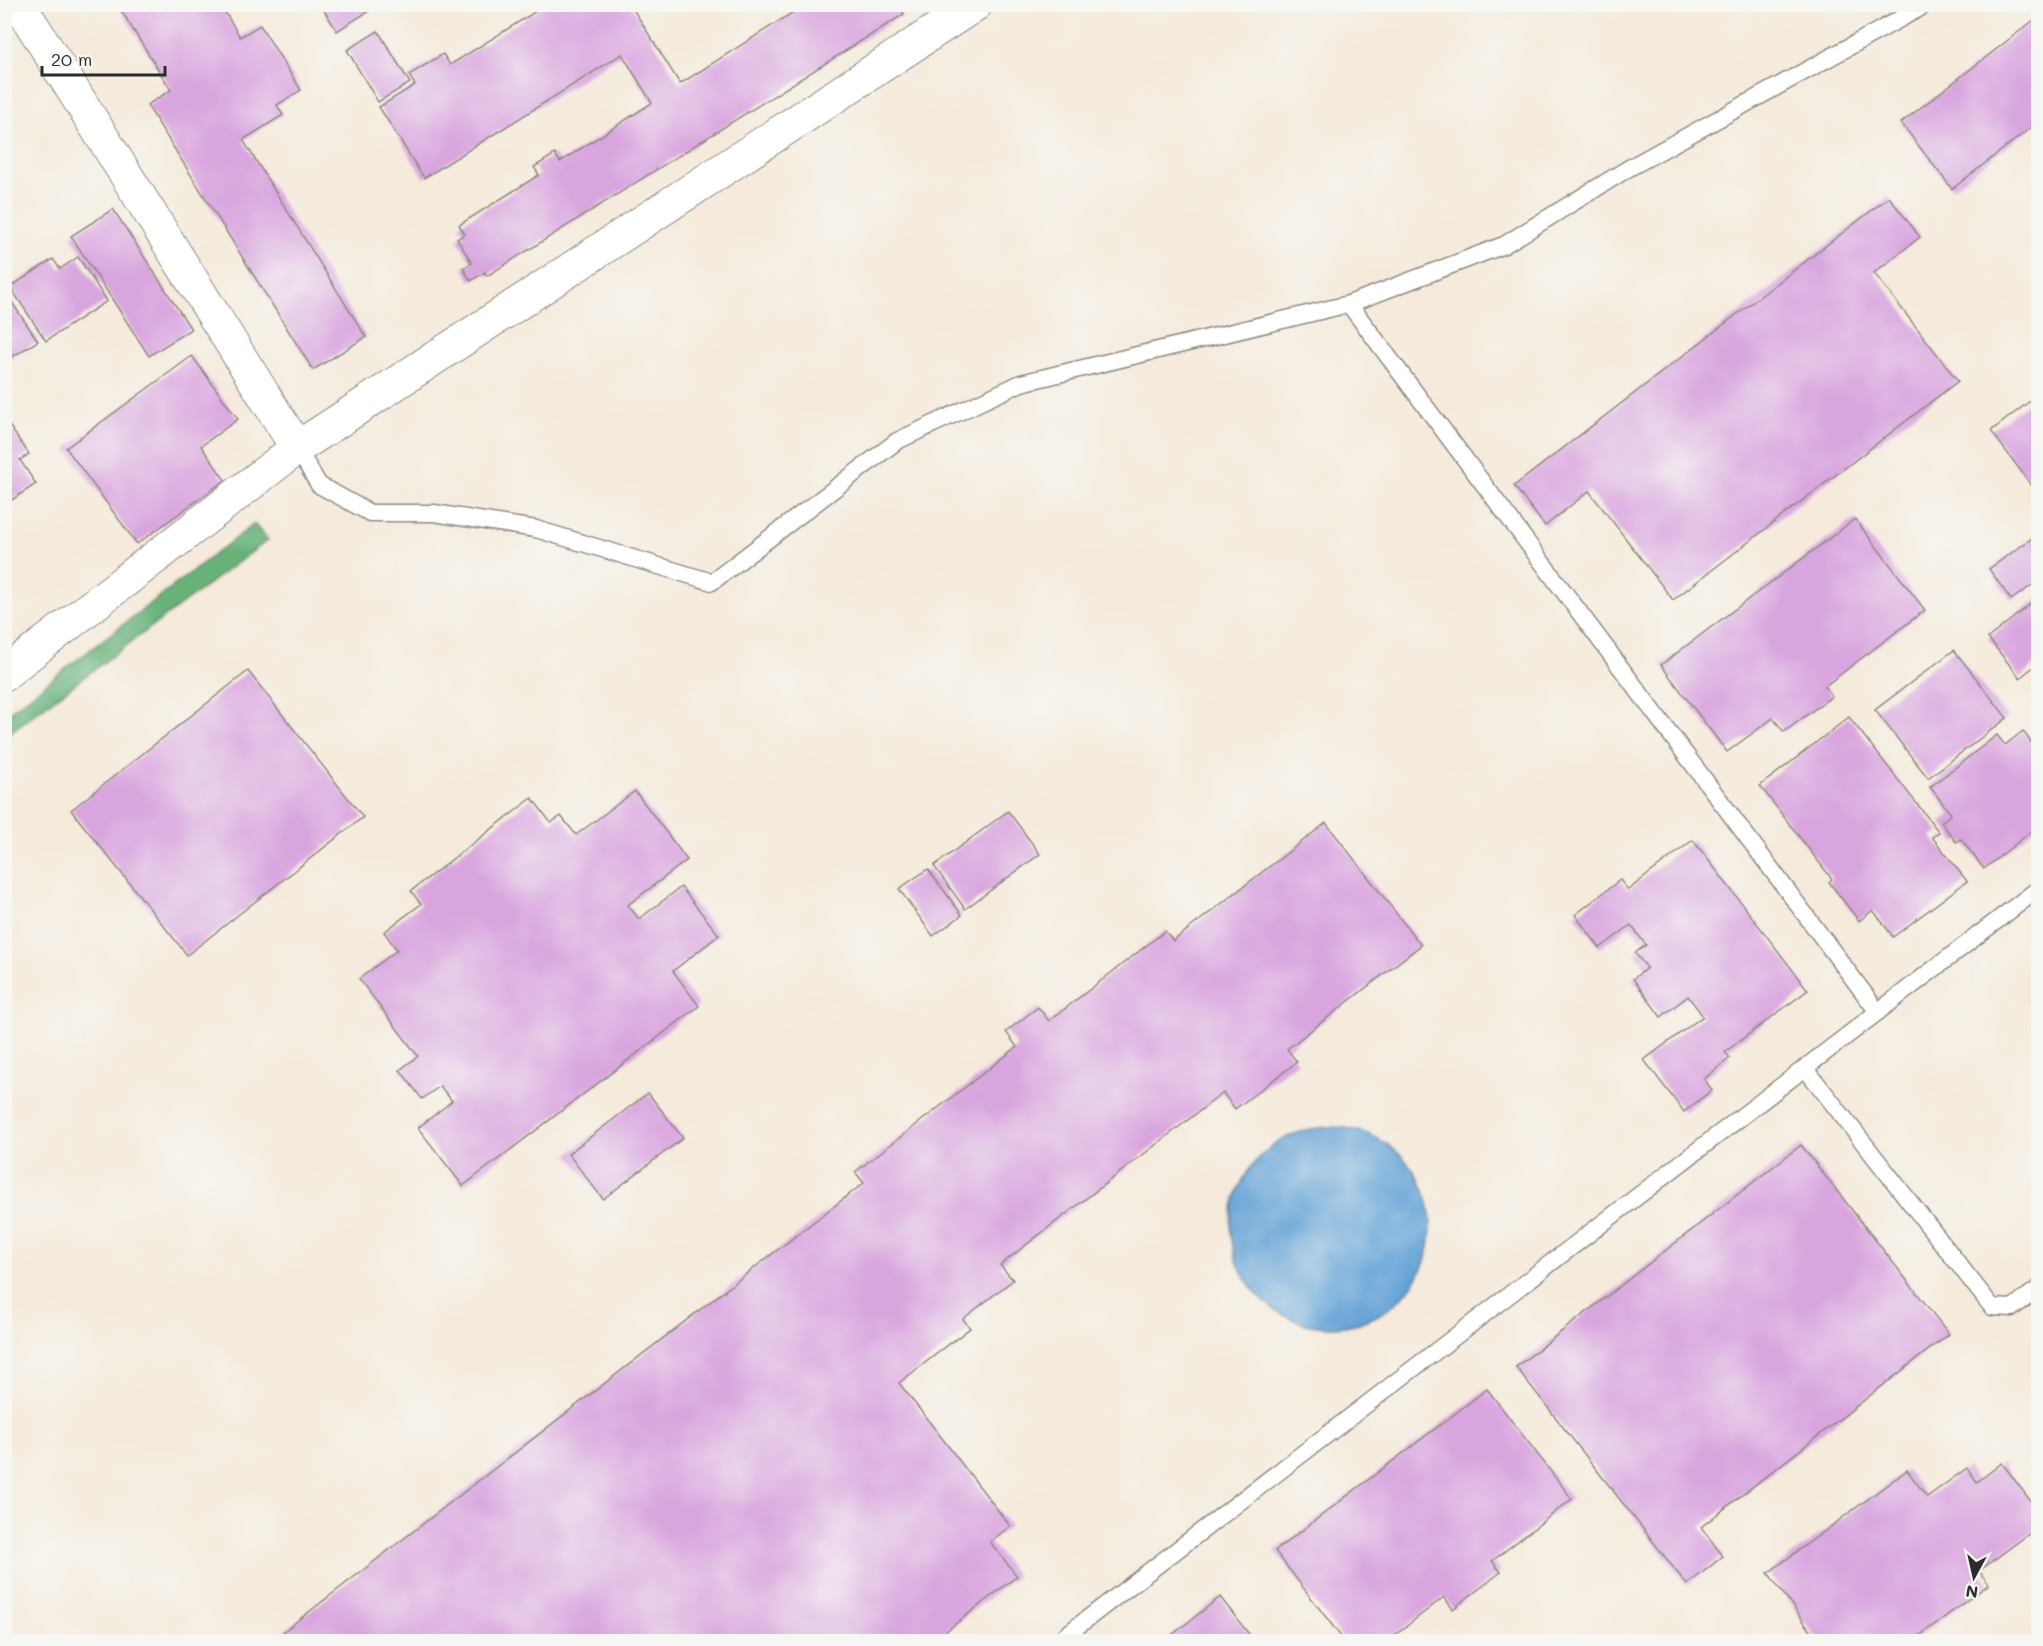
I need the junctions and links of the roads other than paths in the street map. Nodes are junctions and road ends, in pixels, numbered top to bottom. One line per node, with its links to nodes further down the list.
1 (19, 4): 5 (street)
2 (976, 4): 5 (street)
3 (1927, 4): 4 (lane)
4 (1349, 304): 5 (lane); 8 (lane)
5 (297, 448): 6 (street)
6 (4, 674)
7 (2038, 889): 8 (lane)
8 (1878, 1012): 9 (lane)
9 (1805, 1068): 10 (lane); 11 (lane)
10 (2038, 1289)
11 (1057, 1641)

